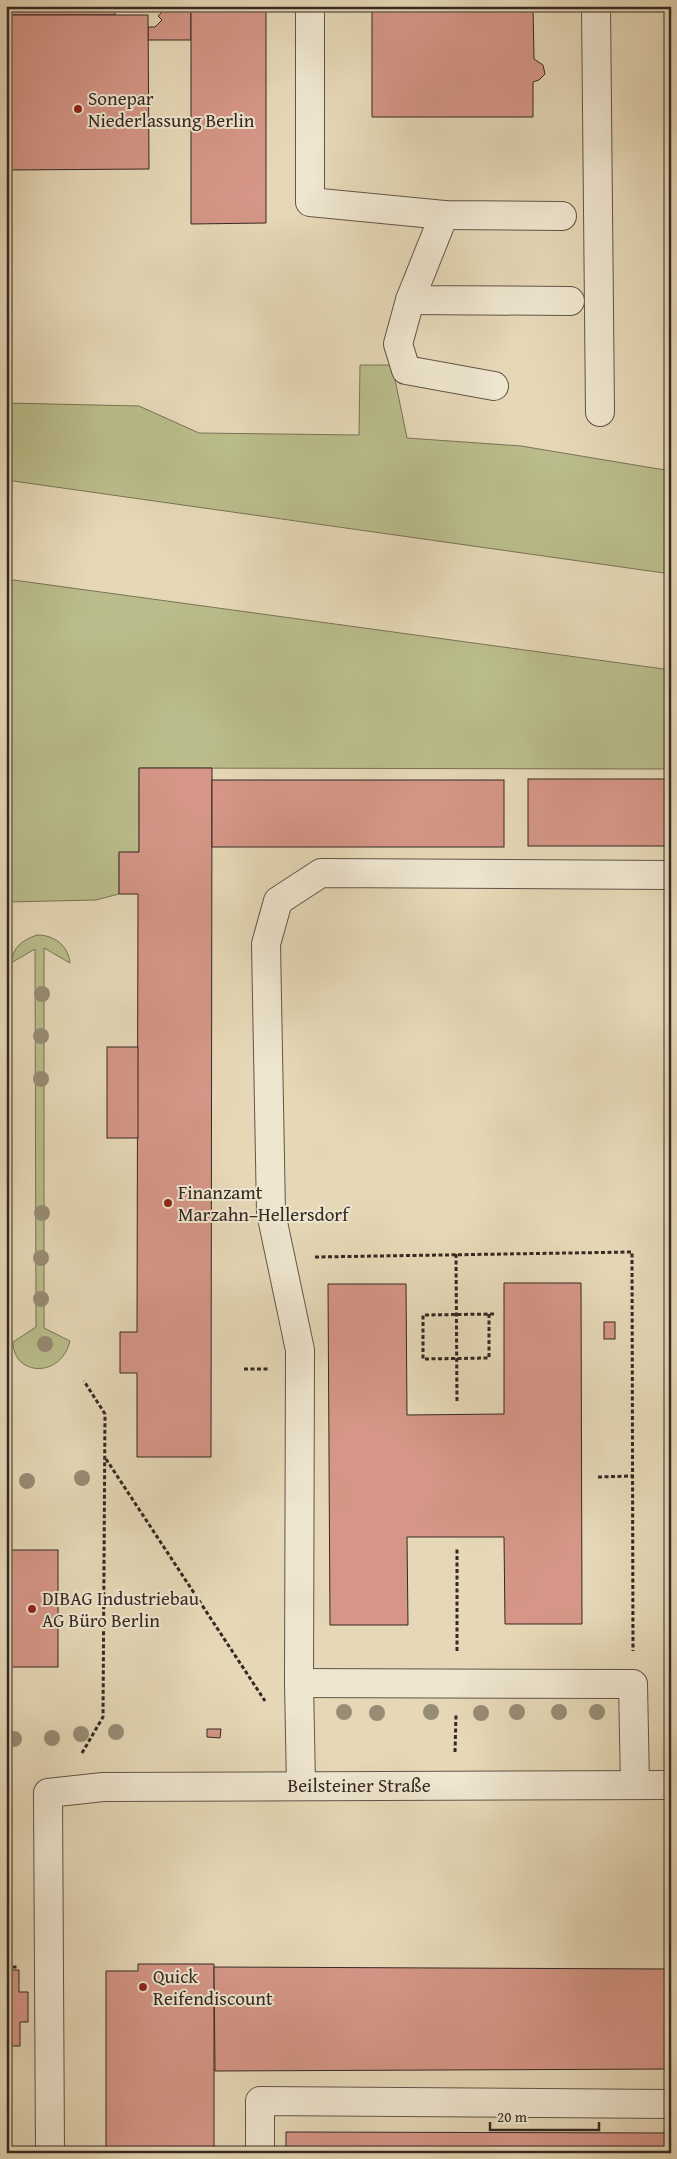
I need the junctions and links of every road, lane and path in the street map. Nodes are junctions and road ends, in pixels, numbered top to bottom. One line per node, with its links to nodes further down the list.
1 (310, 6): 3 (street)
2 (596, 6): 8 (street)
3 (444, 215): 4 (street); 5 (street)
4 (562, 216)
5 (410, 300): 6 (street); 7 (street)
6 (570, 302)
7 (494, 386)
8 (600, 412)
9 (671, 875): 11 (street)
10 (456, 1254): 11 (path); 12 (path); 19 (path)
11 (280, 1258): 22 (street)
12 (456, 1314): 13 (path); 15 (path); 15 (path)
13 (488, 1314): 14 (path); 15 (path)
14 (494, 1314)
15 (456, 1358): 17 (path)
16 (84, 1381): 18 (path)
17 (457, 1403)
18 (106, 1459): 25 (path); 26 (path)
19 (632, 1476): 20 (path); 24 (path)
20 (598, 1477)
21 (457, 1547): 23 (path)
22 (299, 1683): 23 (street); 27 (street)
23 (457, 1684): 24 (street)
24 (633, 1684): 28 (street)
25 (269, 1706)
26 (82, 1753)
27 (301, 1784): 28 (street, Beilsteiner Straße); 31 (street, Beilsteiner Straße)
28 (635, 1784): 29 (street, Beilsteiner Straße)
29 (671, 1785)
30 (671, 2104): 32 (street)
31 (50, 2153)
32 (260, 2153)

